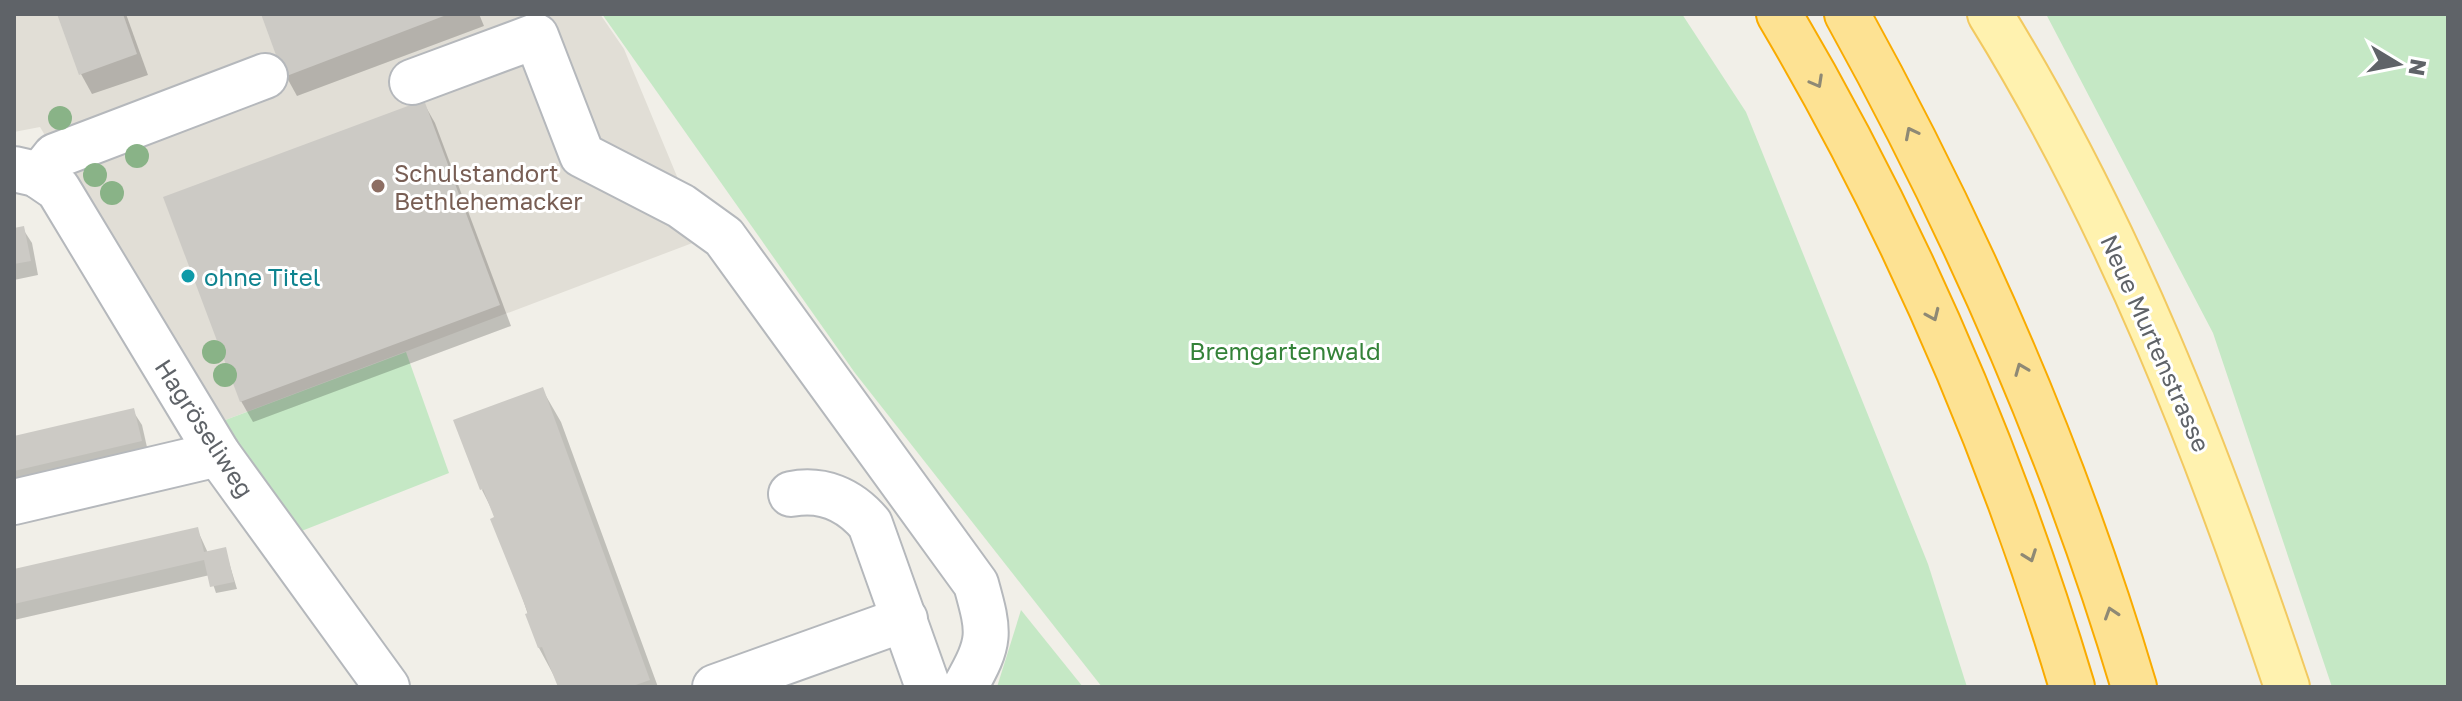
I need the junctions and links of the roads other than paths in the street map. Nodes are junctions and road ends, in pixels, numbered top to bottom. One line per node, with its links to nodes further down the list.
1 (1779, 14): 15 (highway, one-way to 15)
2 (1847, 14): 16 (highway, one-way to 2)
3 (1990, 14): 17 (main road, Neue Murtenstrasse)
4 (265, 76): 6 (street)
5 (412, 82): 14 (street)
6 (27, 171): 7 (street, Hagröseliweg)
7 (218, 454): 9 (street); 11 (street, Hagröseliweg)
8 (791, 494): 10 (street)
9 (14, 502)
10 (905, 619): 12 (street); 13 (street)
11 (387, 687)
12 (715, 687)
13 (928, 687)
14 (965, 687)
15 (2072, 687)
16 (2134, 687)
17 (2287, 687)

